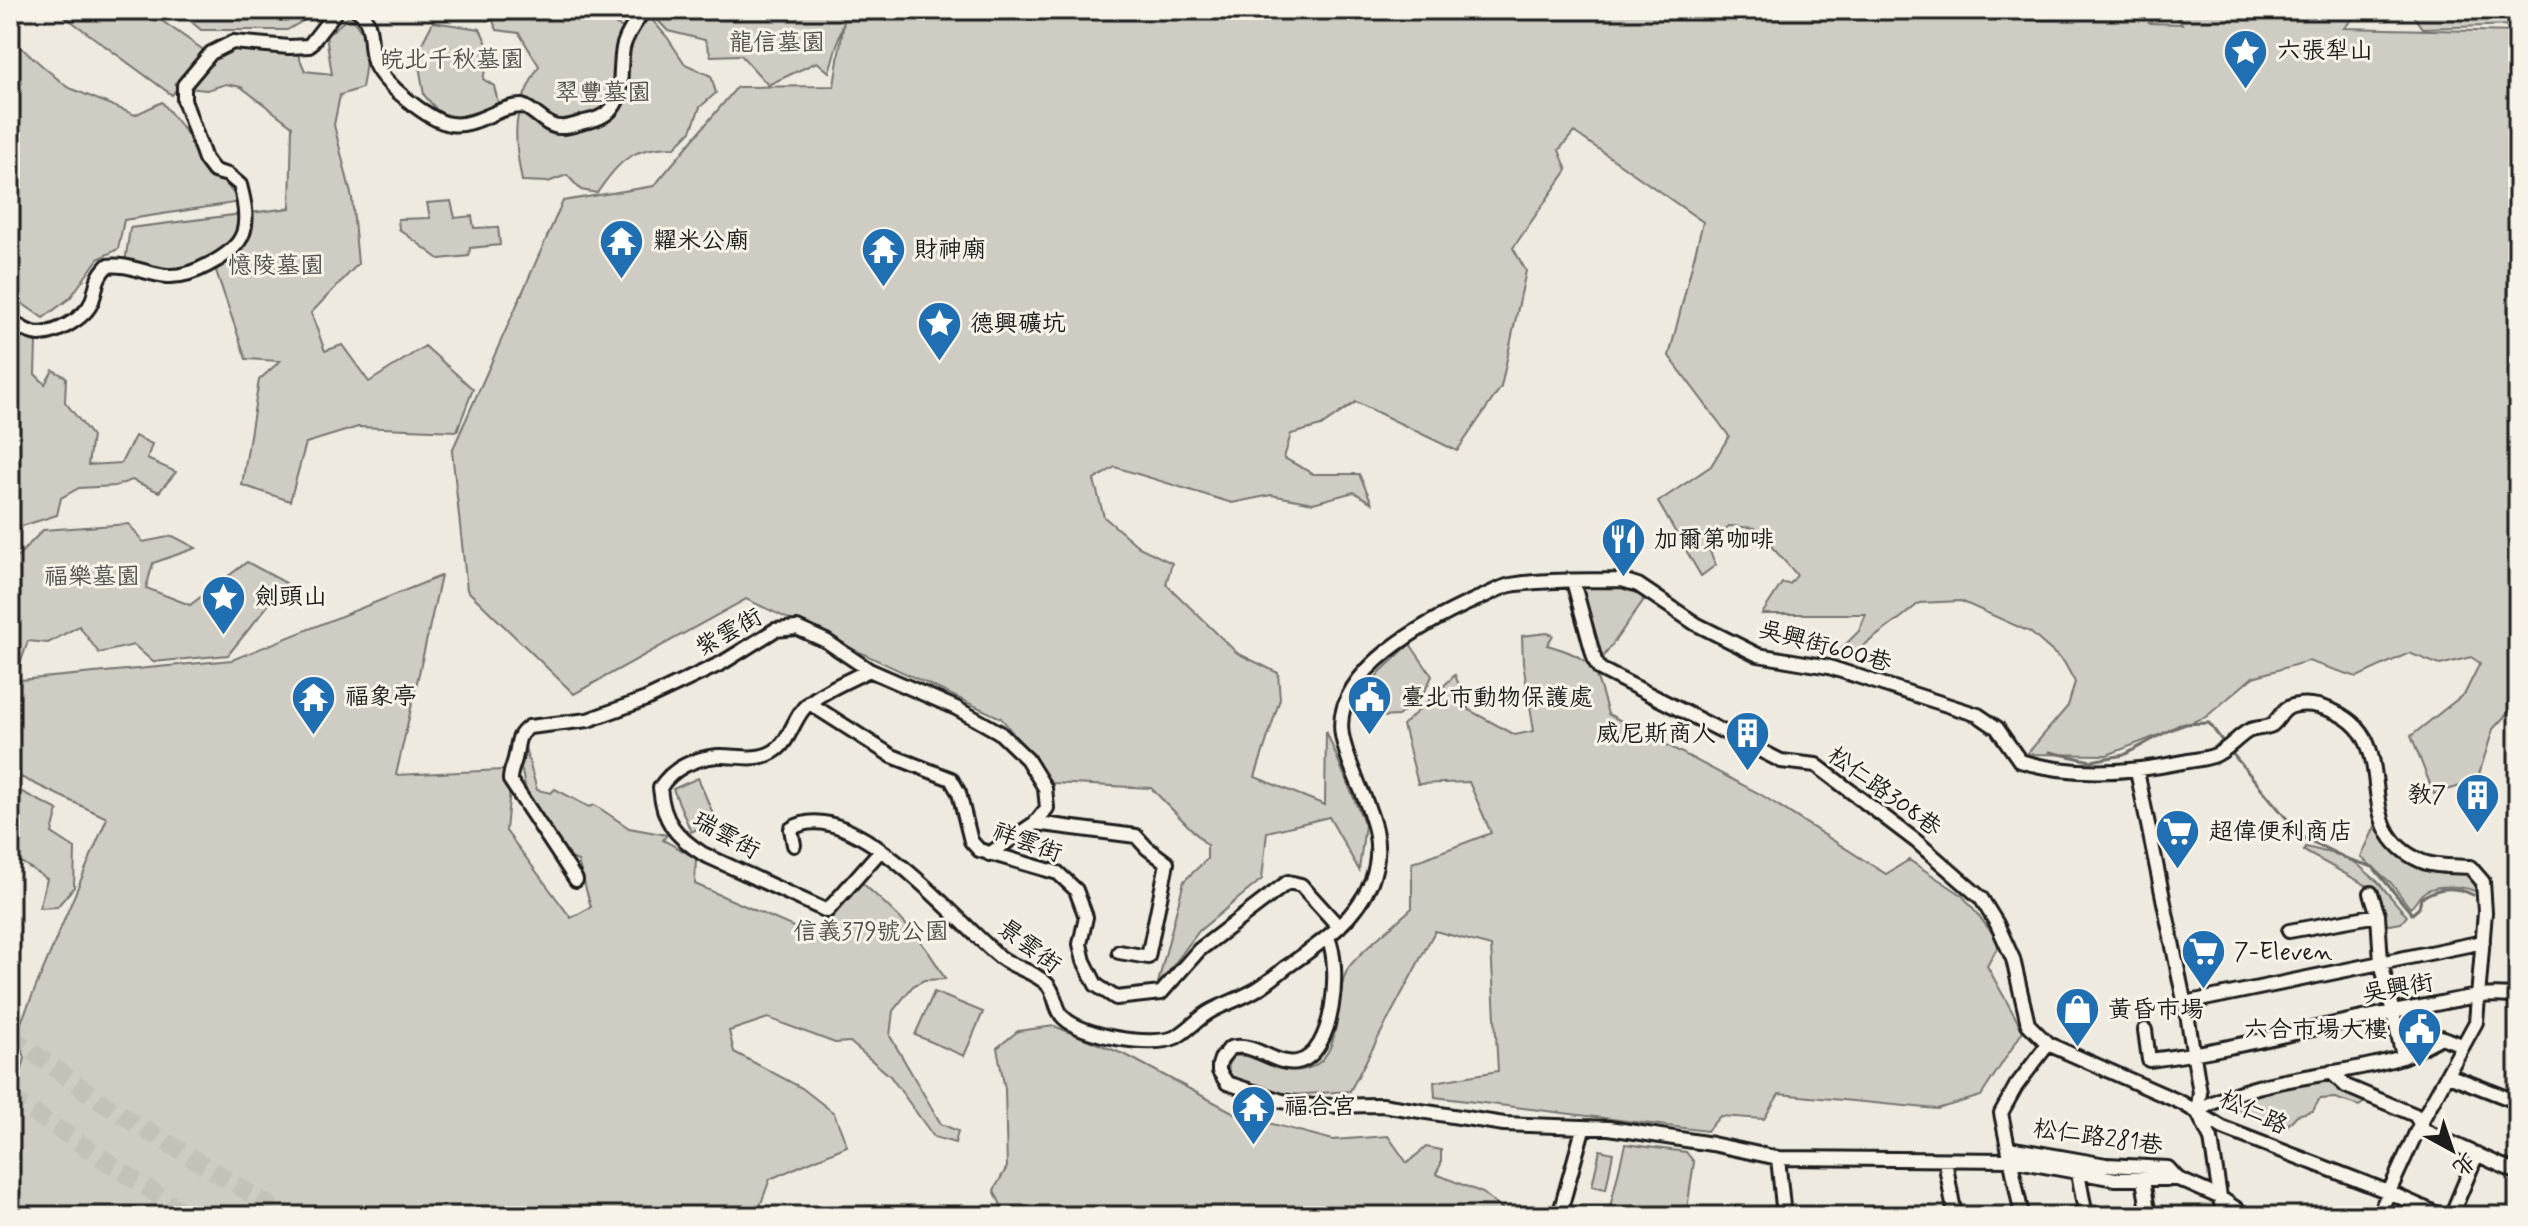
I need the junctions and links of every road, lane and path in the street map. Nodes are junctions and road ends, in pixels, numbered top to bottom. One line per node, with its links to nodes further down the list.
1 (337, 10): 4 (street)
2 (357, 10): 3 (street)
3 (644, 10)
4 (10, 320)
5 (1573, 581): 8 (street, 吳興街600巷); 16 (street, 吳興街600巷); 27 (street, 松仁路308巷)
6 (869, 670): 7 (street, 瑞雲街); 9 (street, 紫雲街); 13 (street, 紫雲街)
7 (809, 703): 11 (street, 瑞雲街); 12 (street, 祥雲街)
8 (2137, 771): 19 (street, 吳興街600巷); 24 (street)
9 (1035, 823): 12 (street); 20 (street)
10 (794, 845): 11 (street, 景雲街)
11 (881, 850): 18 (street, 景雲街)
12 (989, 854): 16 (street, 祥雲街)
13 (576, 880)
14 (2371, 893): 15 (street)
15 (2378, 915): 17 (street); 21 (street)
16 (1339, 927): 18 (street, 景雲街)
17 (2289, 931)
18 (1328, 938): 36 (street)
19 (2483, 942): 21 (street); 22 (street)
20 (1119, 952)
21 (2381, 962): 24 (street); 25 (street)
22 (2480, 997): 23 (street, 吳興街); 25 (street, 吳興街); 28 (street)
23 (2518, 997)
24 (2185, 1003): 29 (street)
25 (2392, 1012): 29 (street, 吳興街); 30 (street)
26 (2145, 1030): 29 (street, 吳興街)
27 (2048, 1044): 34 (street, 松仁路); 37 (street)
28 (2462, 1045): 30 (street); 32 (street)
29 (2193, 1055): 34 (street)
30 (2403, 1056): 31 (street)
31 (2324, 1074): 34 (street); 35 (street)
32 (2448, 1075): 33 (street); 35 (street)
33 (2518, 1102)
34 (2197, 1111): 45 (street, 松仁路); 46 (street)
35 (2421, 1122): 38 (street); 45 (street)
36 (1583, 1129): 39 (street); 47 (street)
37 (2010, 1154): 40 (street); 41 (street); 43 (street, 松仁路281巷); 50 (street)
38 (2477, 1154): 42 (street); 57 (street)
39 (1778, 1158): 40 (street); 48 (street)
40 (1945, 1161): 49 (street)
41 (2078, 1173): 44 (street); 51 (street)
42 (2518, 1173)
43 (2178, 1179): 44 (street); 46 (street, 松仁路281巷)
44 (2143, 1180): 52 (street)
45 (2389, 1192): 55 (street); 56 (street, 松仁路)
46 (2219, 1197): 53 (street); 54 (street, 松仁路281巷)
47 (1559, 1216)
48 (1784, 1216)
49 (1955, 1216)
50 (2022, 1216)
51 (2086, 1216)
52 (2149, 1216)
53 (2223, 1216)
54 (2247, 1216)
55 (2378, 1216)
56 (2442, 1216)
57 (2451, 1216)

